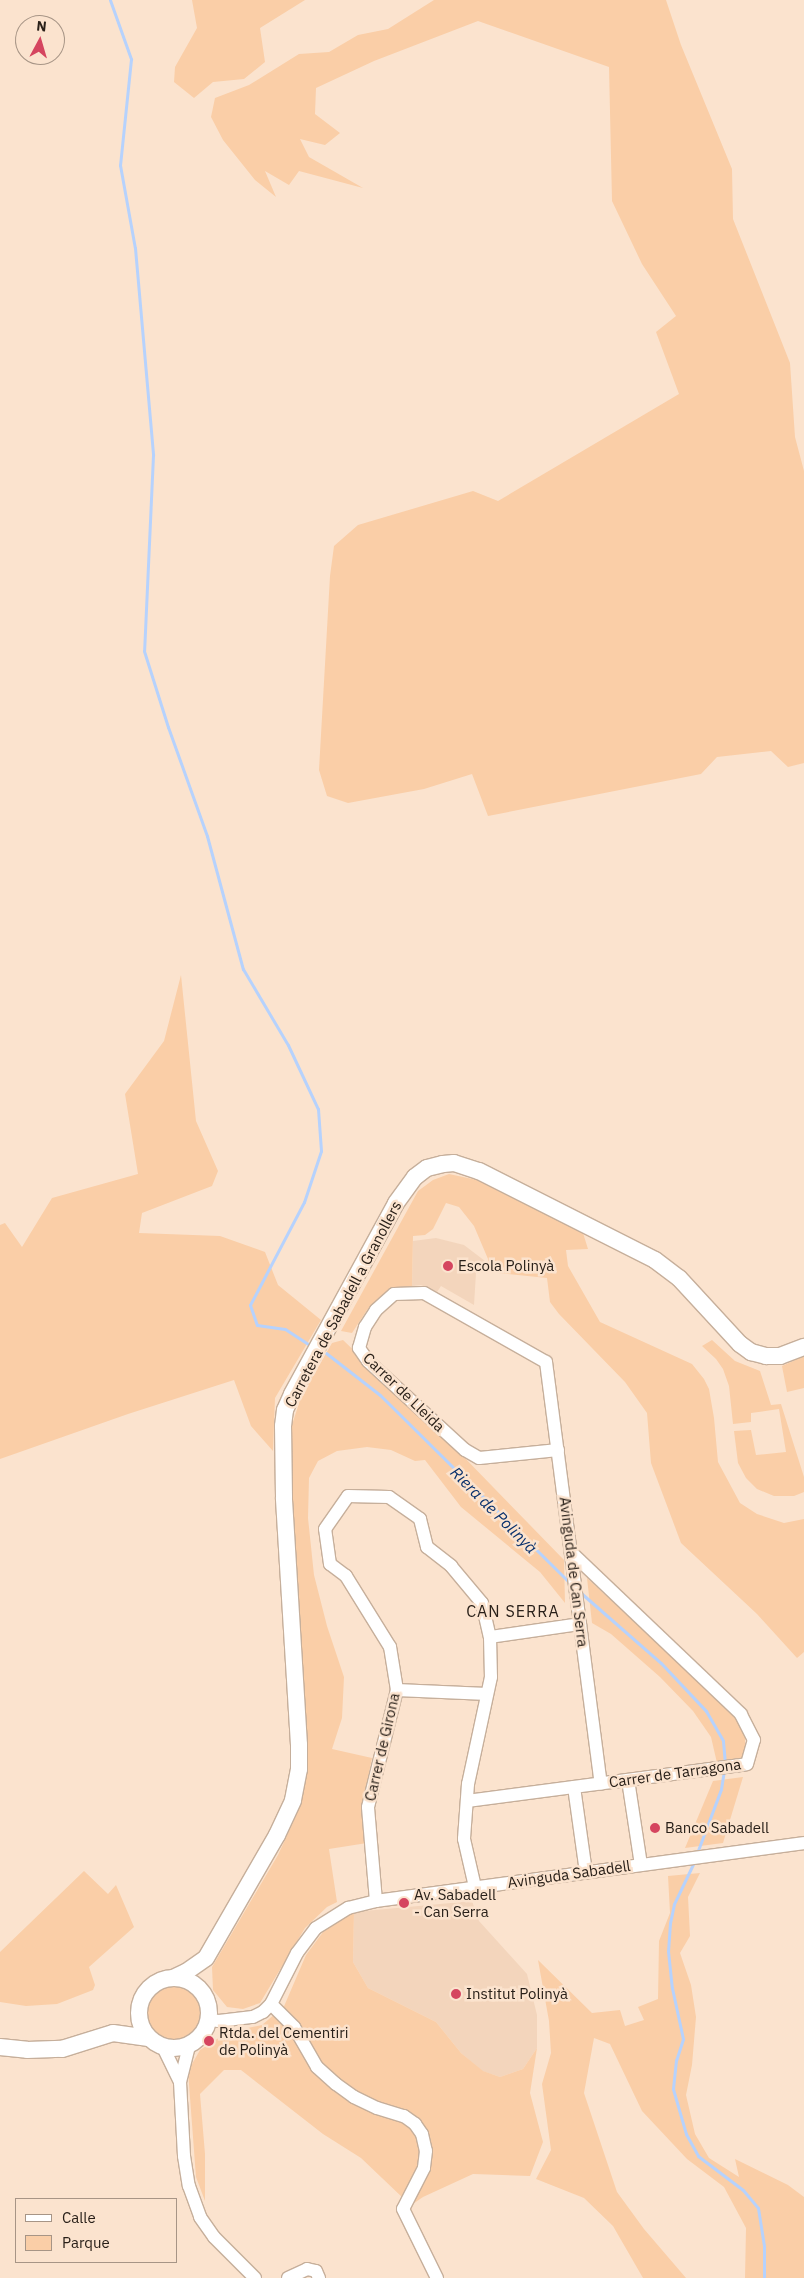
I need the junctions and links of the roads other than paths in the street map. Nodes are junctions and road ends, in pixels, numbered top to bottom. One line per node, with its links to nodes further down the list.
1 (804, 1347): 18 (main road, Carretera de Sabadell a Granollers)
2 (546, 1362): 3 (street, Avinguda de Can Serra); 3 (street, Carrer de Lleida)
3 (558, 1450): 4 (street, Avinguda de Can Serra)
4 (571, 1552): 5 (street, Avinguda de Can Serra); 9 (street, Carrer de Tarragona)
5 (580, 1624): 6 (street); 10 (street, Avinguda de Can Serra)
6 (490, 1638): 7 (street, Carrer de Girona); 8 (street, Carrer de Girona)
7 (397, 1690): 8 (street); 17 (street, Carrer de Girona)
8 (487, 1694): 12 (street, Carrer de Girona)
9 (628, 1780): 10 (street, Carrer de Tarragona); 14 (street)
10 (601, 1783): 11 (street, Carrer de Tarragona)
11 (574, 1787): 12 (street, Carrer de Tarragona); 15 (street)
12 (467, 1801): 16 (street, Carrer de Girona)
13 (804, 1843): 14 (street, Avinguda Sabadell)
14 (641, 1864): 15 (street, Avinguda Sabadell)
15 (586, 1872): 16 (street, Avinguda Sabadell)
16 (474, 1887): 17 (street, Avinguda Sabadell)
17 (376, 1901): 21 (street, Avinguda Sabadell)
18 (206, 1958): 19 (main road, Carretera de Sabadell a Granollers); 20 (main road, Carretera de Sabadell a Granollers)
19 (173, 1978): 20 (main road); 22 (main road)
20 (204, 1994): 23 (main road)
21 (271, 2004): 23 (street); 32 (street)
22 (140, 2005): 24 (main road); 25 (main road)
23 (209, 2020): 26 (main road)
24 (113, 2033): 25 (main road); 27 (main road)
25 (156, 2042): 26 (main road); 28 (street)
26 (189, 2046): 28 (street)
27 (0, 2047)
28 (180, 2082): 29 (street)
29 (255, 2278)
30 (288, 2278): 31 (street)
31 (319, 2278)
32 (437, 2278)

